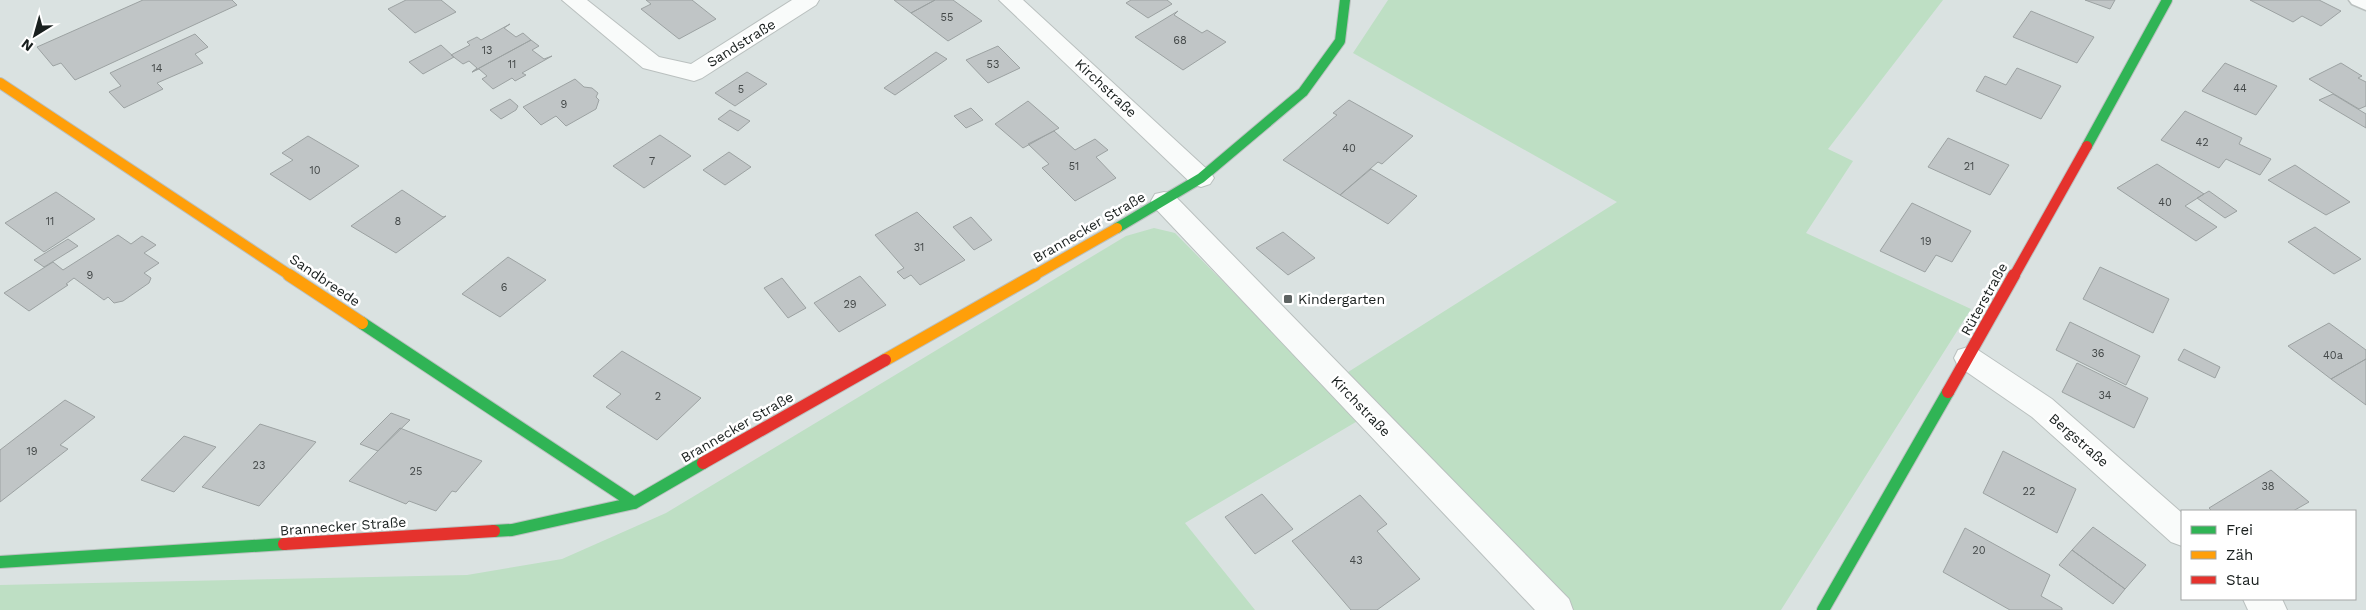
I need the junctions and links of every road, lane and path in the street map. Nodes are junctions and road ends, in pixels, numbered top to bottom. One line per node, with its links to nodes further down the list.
1 (572, 0): 2 (street, Sandstraße)
2 (808, 0)
3 (1010, 0): 9 (street, Kirchstraße)
4 (1345, 0): 9 (street, Brannecker Straße)
5 (2167, 0): 11 (street, Rüterstraße)
6 (2358, 0): 7 (lane)
7 (2366, 4)
8 (0, 83): 12 (street, Sandbreede)
9 (1201, 178): 10 (street, Brannecker Straße)
10 (1164, 201): 12 (street, Brannecker Straße); 16 (street, Kirchstraße)
11 (1968, 358): 13 (street, Bergstraße); 17 (street, Rüterstraße)
12 (634, 503): 14 (street, Brannecker Straße)
13 (2181, 531)
14 (0, 562)
15 (2260, 600): 18 (street)
16 (1557, 610)
17 (1823, 610)
18 (2271, 610)

